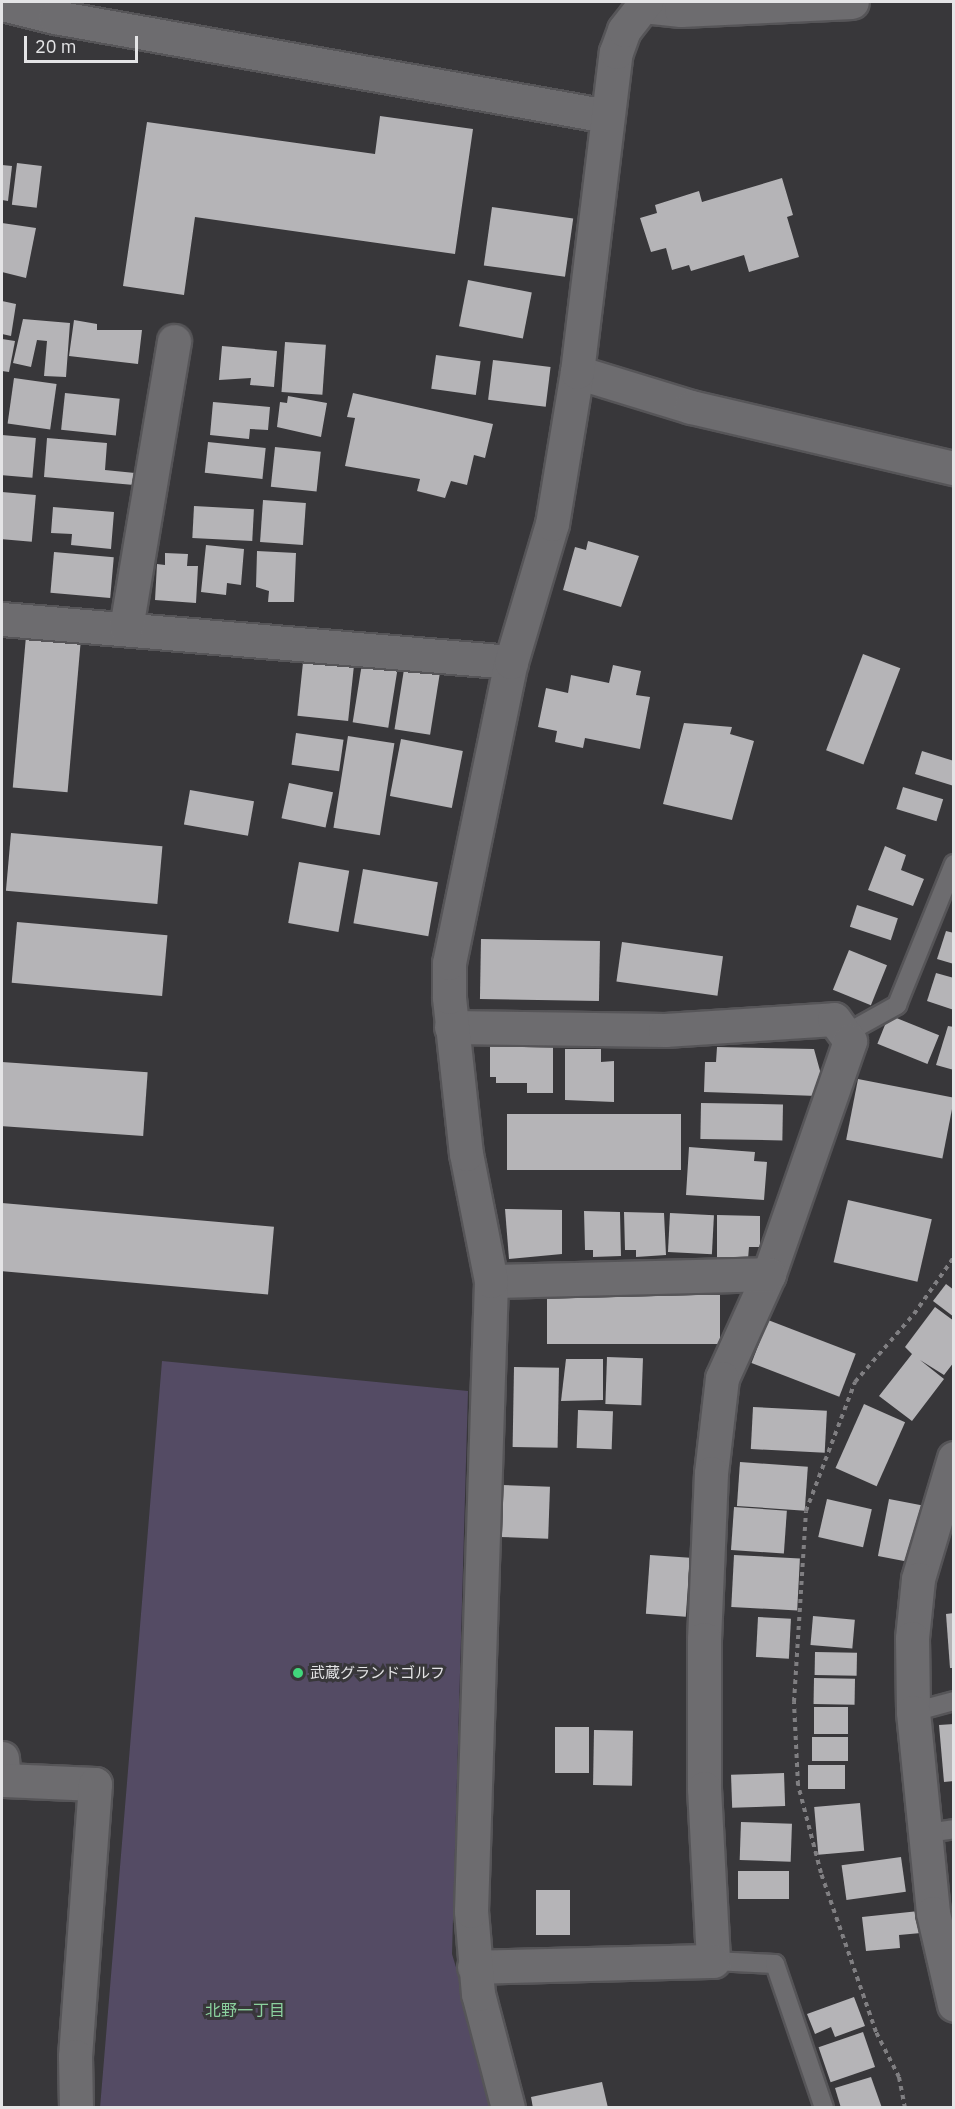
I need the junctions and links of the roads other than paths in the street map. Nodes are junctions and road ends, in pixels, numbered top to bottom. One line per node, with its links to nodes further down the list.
1 (852, 2): 3 (street)
2 (2, 4): 4 (street)
3 (644, 4): 4 (street)
4 (607, 116): 6 (street)
5 (174, 340): 9 (street)
6 (577, 372): 7 (street); 10 (street)
7 (954, 468)
8 (2, 619): 9 (street)
9 (126, 628): 10 (street)
10 (511, 662): 12 (street)
11 (954, 864): 13 (lane)
12 (451, 1027): 13 (street); 15 (street)
13 (845, 1034): 14 (street)
14 (769, 1274): 15 (street); 21 (street)
15 (491, 1281): 22 (street)
16 (954, 1458): 18 (street)
17 (954, 1701): 18 (lane)
18 (913, 1712): 20 (street)
19 (2, 1758): 24 (street)
20 (940, 1831): 23 (street)
21 (713, 1961): 22 (street); 26 (lane)
22 (474, 1967): 25 (street)
23 (953, 2001)
24 (76, 2108)
25 (508, 2108)
26 (824, 2108)

